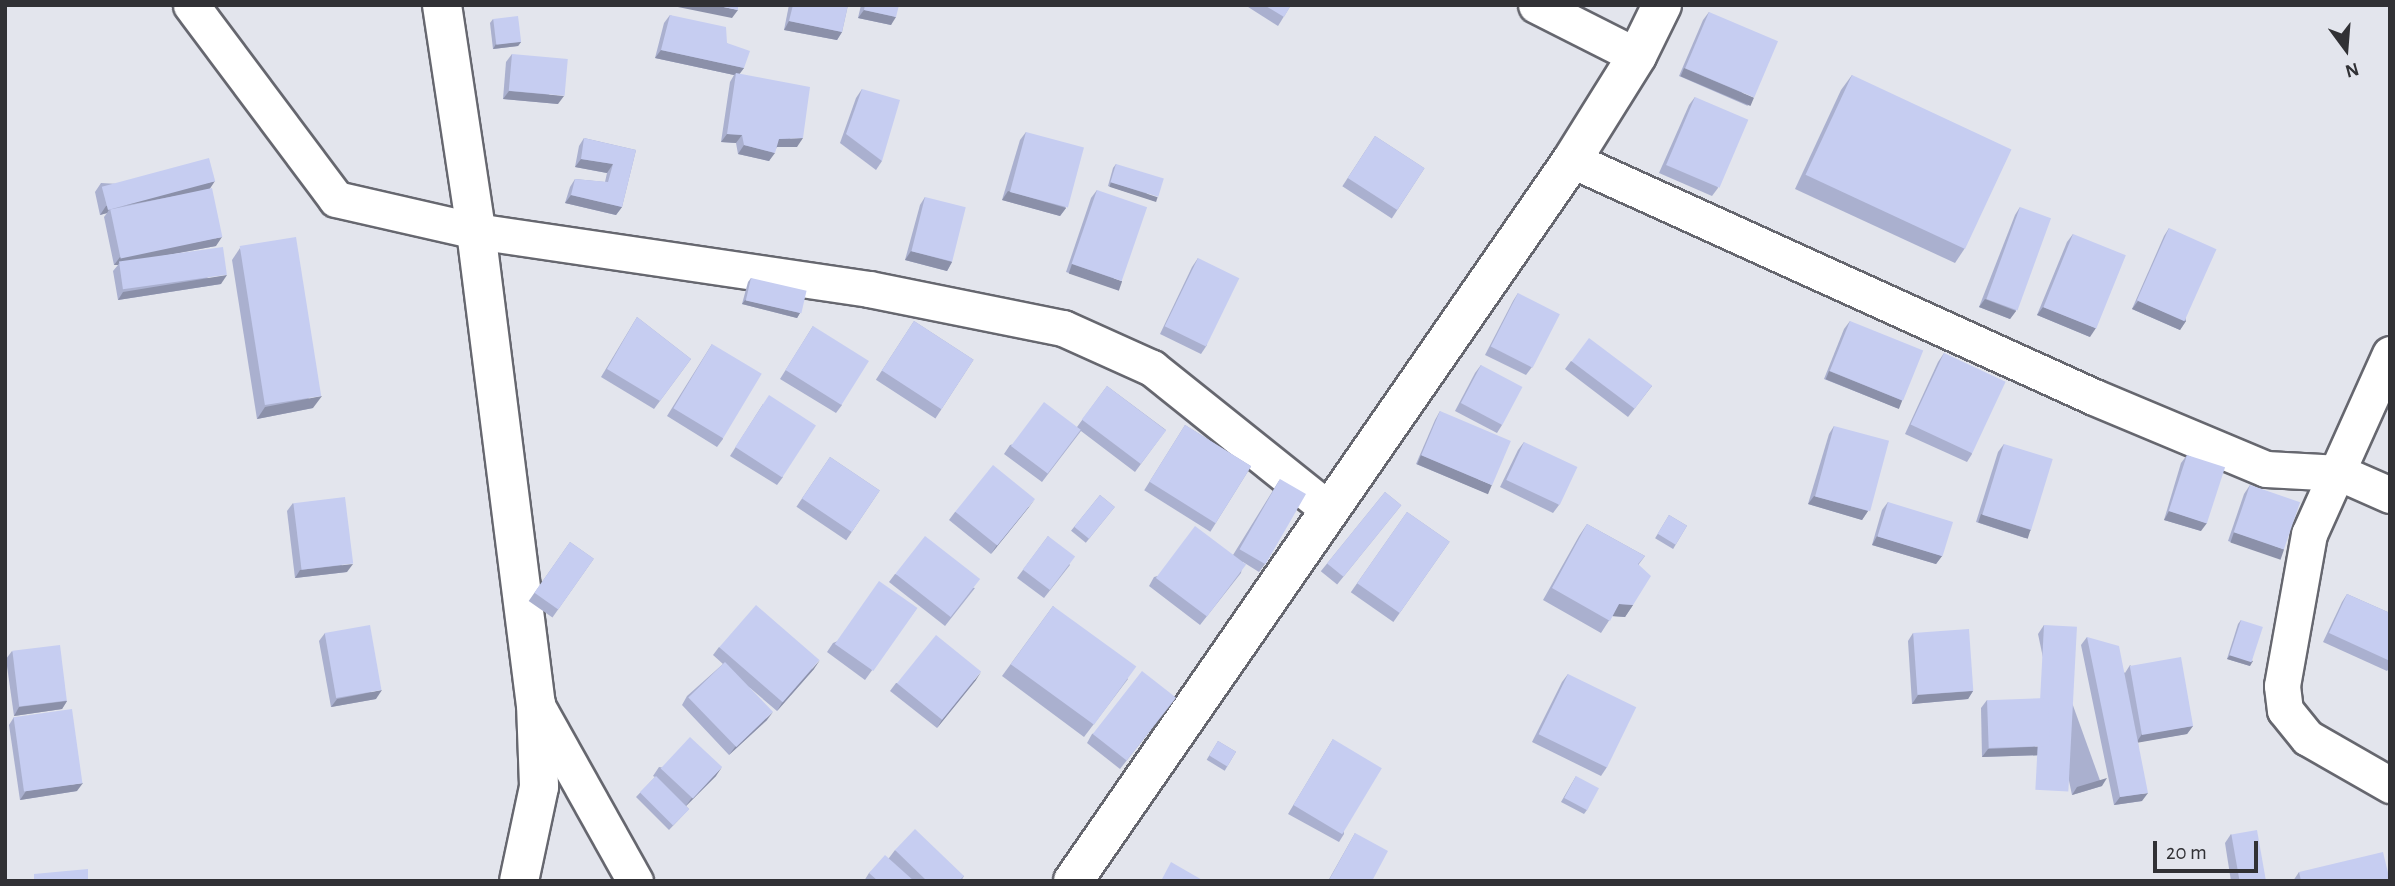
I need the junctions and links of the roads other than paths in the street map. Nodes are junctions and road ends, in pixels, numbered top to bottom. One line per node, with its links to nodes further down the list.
1 (191, 5): 7 (street)
2 (442, 5): 7 (street)
3 (1536, 5): 5 (street)
4 (1662, 5): 5 (street)
5 (1637, 56): 6 (street)
6 (1572, 160): 9 (street); 11 (street)
7 (476, 231): 11 (street); 12 (street)
8 (2390, 354): 9 (street)
9 (2340, 472): 10 (street); 13 (street)
10 (2390, 495)
11 (1328, 508): 16 (street)
12 (536, 705): 14 (street); 15 (street)
13 (2390, 785)
14 (519, 881)
15 (635, 881)
16 (1073, 881)

